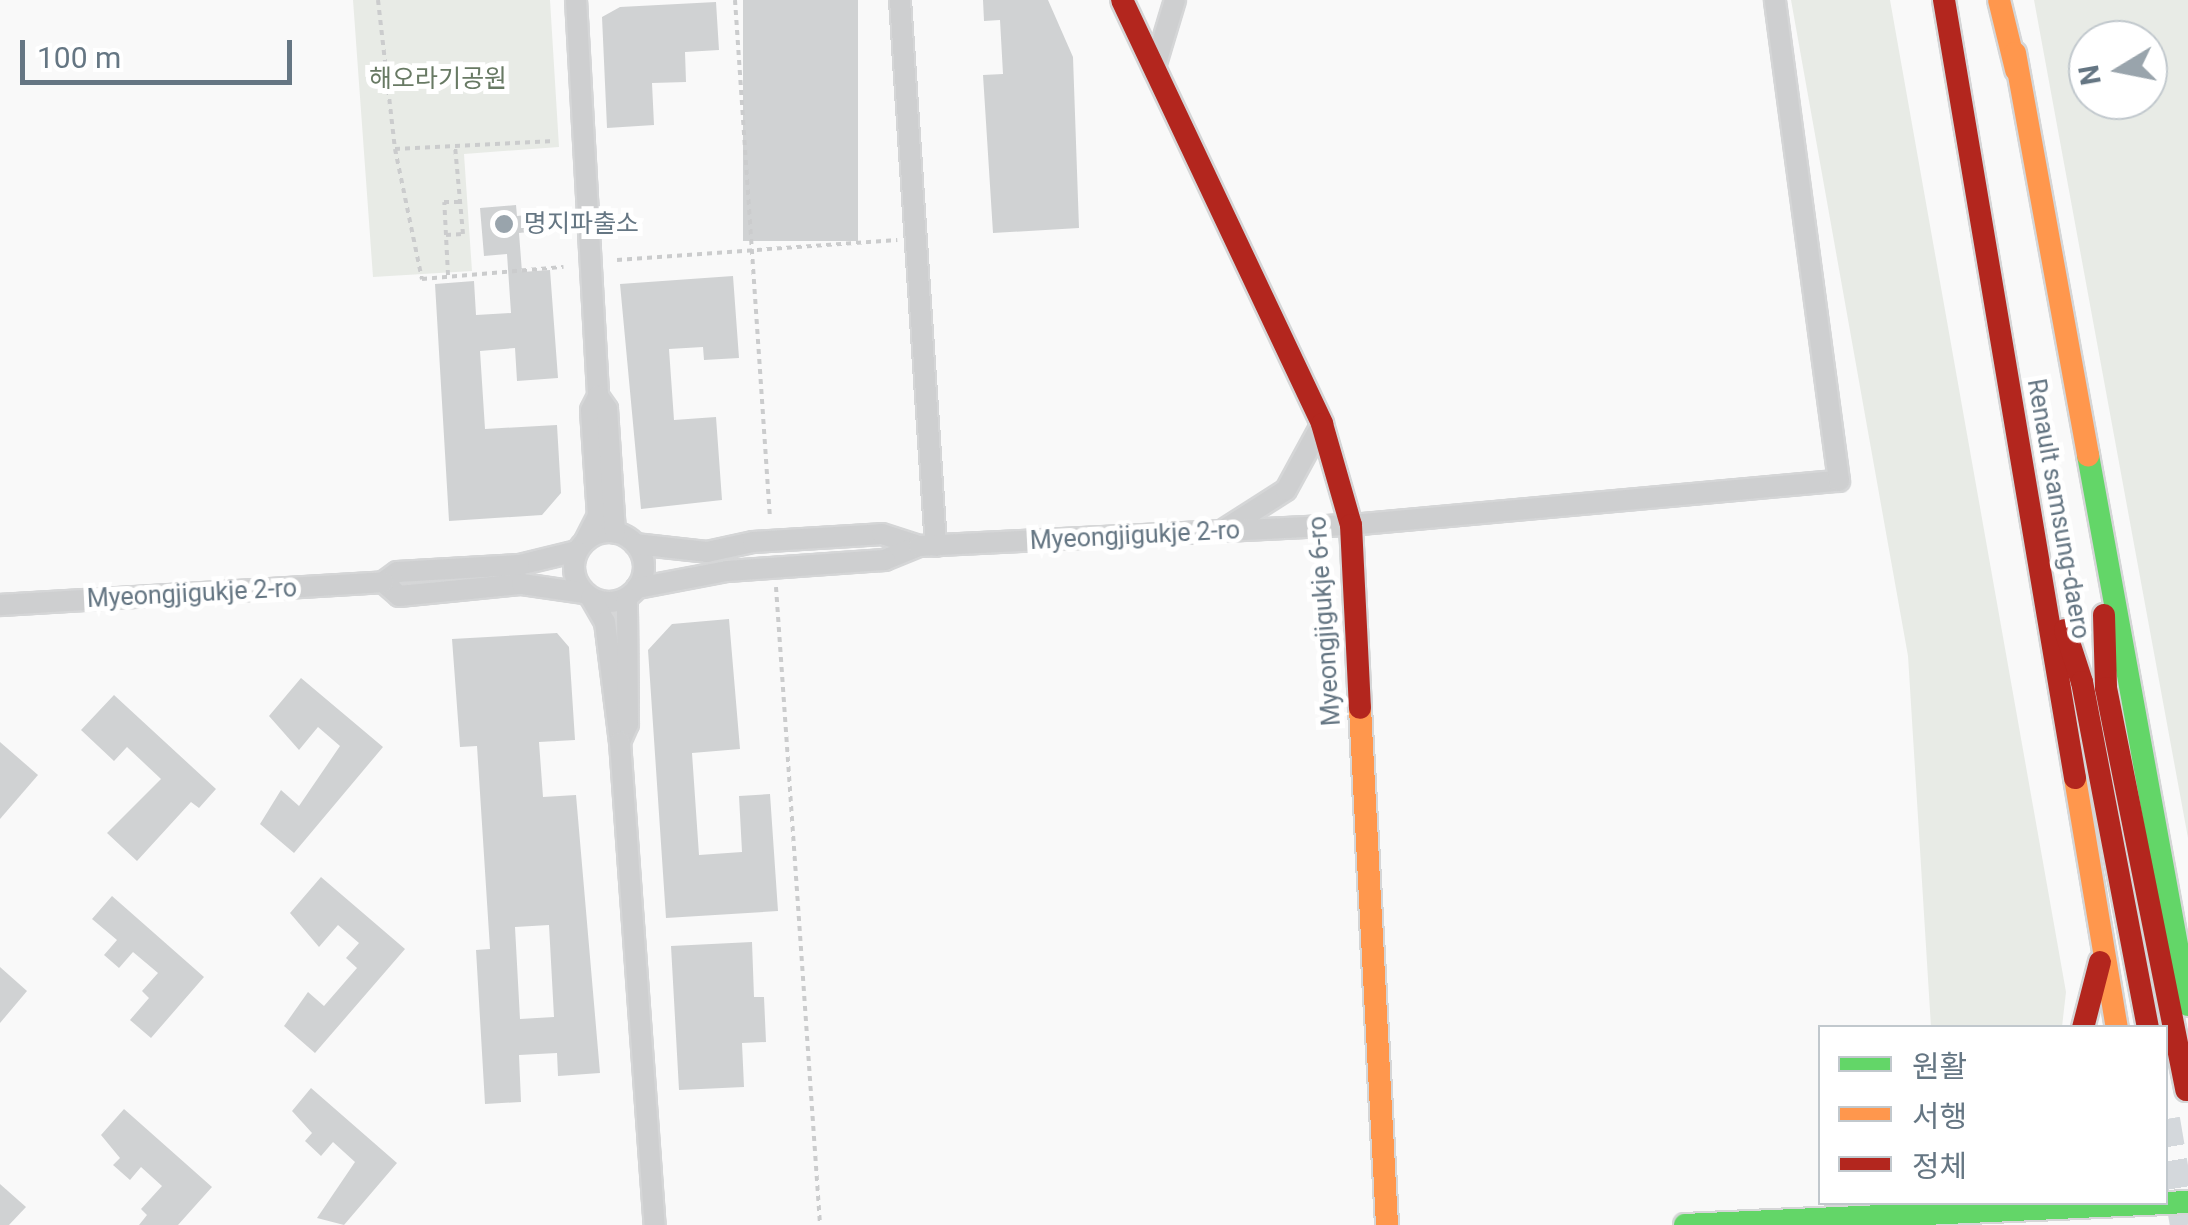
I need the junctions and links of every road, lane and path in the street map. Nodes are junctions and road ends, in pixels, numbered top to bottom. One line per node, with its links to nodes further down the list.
1 (378, 0): 15 (path)
2 (576, 0): 25 (street)
3 (735, 0): 21 (path)
4 (900, 0): 35 (street)
5 (1122, 0): 11 (main road, Myeongjigukje 6-ro)
6 (1175, 0): 11 (street)
7 (1775, 0): 29 (street, Myeongjigukje 2-ro)
8 (1944, 0): 32 (main road, Renault samsung-daero)
9 (2000, 0): 12 (main road)
10 (2011, 0): 12 (main road, Renault samsung-daero)
11 (1154, 70): 26 (main road, Myeongjigukje 6-ro)
12 (2016, 70): 27 (main road, Renault samsung-daero)
13 (555, 141): 14 (path)
14 (455, 146): 15 (path); 16 (path)
15 (395, 149): 24 (path)
16 (460, 202): 17 (path); 18 (path)
17 (462, 218): 18 (path); 19 (path)
18 (444, 219): 19 (path)
19 (446, 235): 24 (path)
20 (900, 240): 21 (path)
21 (752, 250): 22 (path); 28 (path)
22 (618, 260)
23 (563, 267): 24 (path)
24 (448, 276)
25 (598, 396): 30 (street); 34 (street)
26 (1322, 424): 29 (main road, Myeongjigukje 6-ro); 31 (street)
27 (2100, 516): 43 (main road, Renault samsung-daero); 47 (main road, Renault samsung-daero)
28 (770, 519)
29 (1351, 526): 31 (street, Myeongjigukje 2-ro); 54 (main road, Myeongjigukje 6-ro)
30 (615, 532): 33 (street); 34 (street)
31 (1219, 532): 35 (street, Myeongjigukje 2-ro)
32 (2036, 538): 42 (main road, Renault samsung-daero); 46 (main road)
33 (636, 544): 35 (street, Myeongjigukje 2-ro); 38 (street)
34 (581, 546): 36 (street, Myeongjigukje 2-ro); 39 (street)
35 (928, 546): 38 (street, Myeongjigukje 2-ro)
36 (383, 582): 39 (street, Myeongjigukje 2-ro); 40 (street, Myeongjigukje 2-ro)
37 (776, 582): 53 (path)
38 (632, 593): 39 (street); 41 (street)
39 (588, 595): 41 (street)
40 (0, 605)
41 (620, 742): 52 (street)
42 (2103, 951): 44 (main road); 45 (main road, Renault samsung-daero)
43 (2188, 1005)
44 (2084, 1025)
45 (2116, 1025)
46 (2147, 1025)
47 (2186, 1090)
48 (1844, 1205): 51 (main road)
49 (2099, 1205): 50 (main road)
50 (1876, 1214): 51 (main road); 56 (main road)
51 (1798, 1219): 55 (main road)
52 (655, 1225)
53 (820, 1225)
54 (1387, 1225)
55 (1685, 1225)
56 (1916, 1225)

